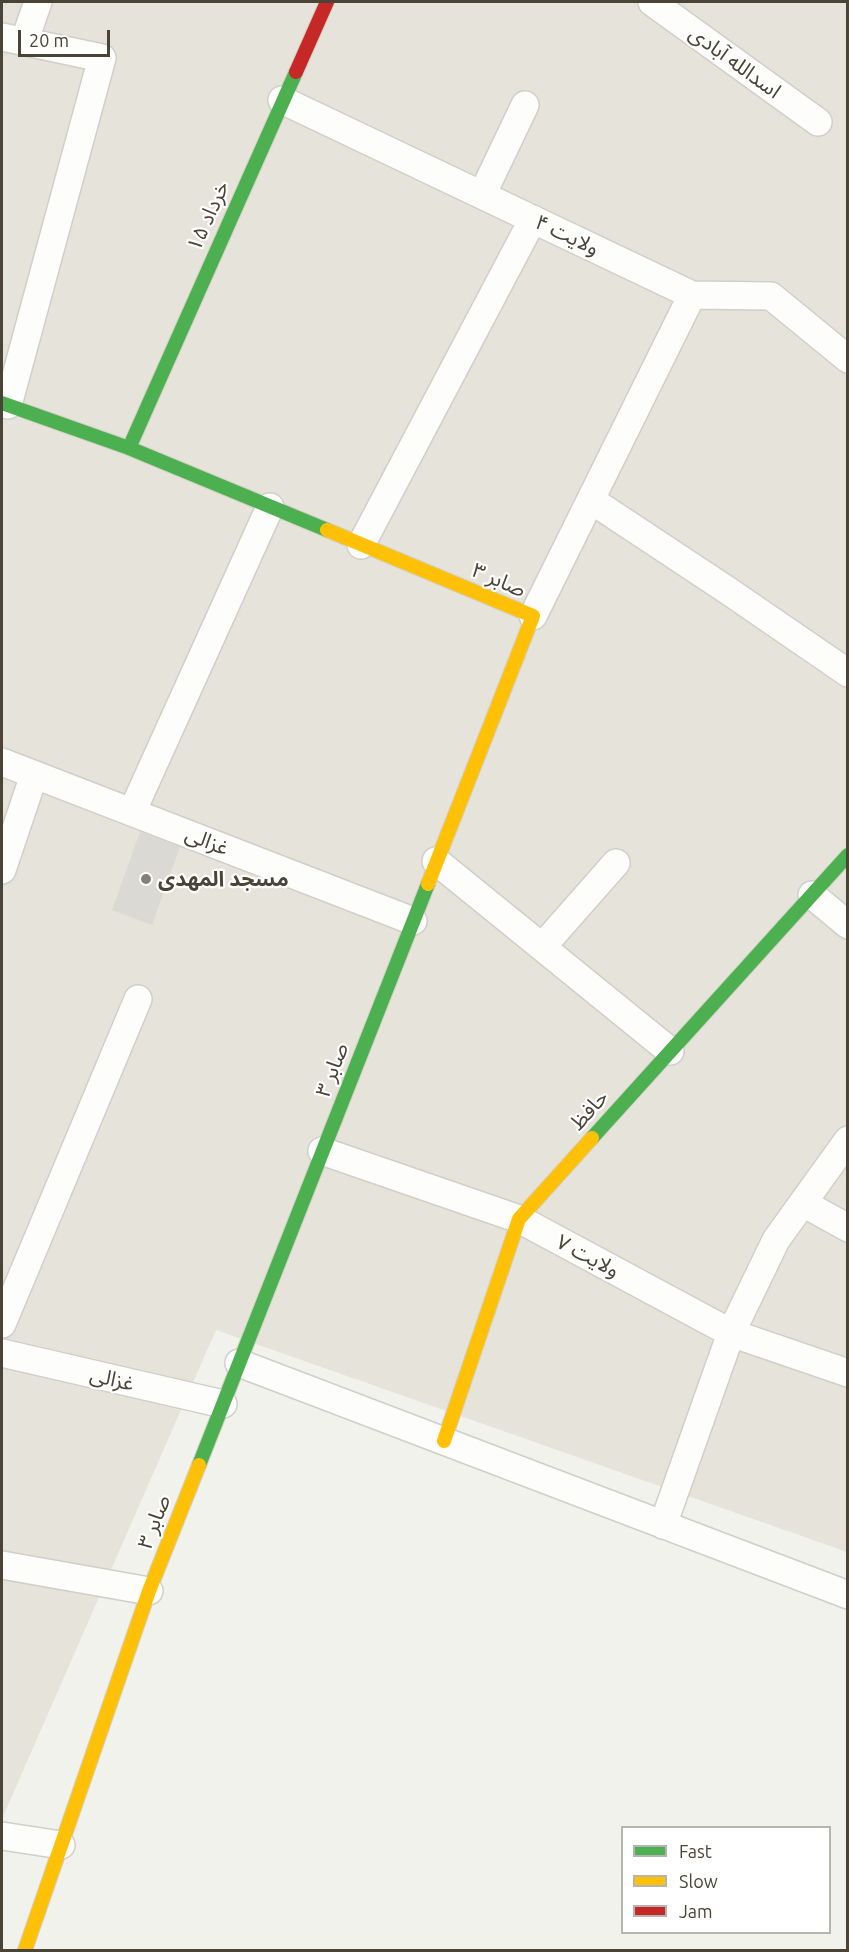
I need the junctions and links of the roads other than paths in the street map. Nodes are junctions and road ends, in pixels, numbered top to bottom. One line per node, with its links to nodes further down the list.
1 (38, 2): 4 (street)
2 (327, 2): 5 (street, ۱۵ خرداد)
3 (652, 2): 7 (street, اسدالله آبادی)
4 (13, 39): 12 (street)
5 (282, 100): 8 (street, ولایت ۴); 13 (street, ۱۵ خرداد)
6 (525, 105): 8 (street)
7 (818, 122)
8 (482, 195): 9 (street, ولایت ۴)
9 (533, 219): 10 (street, ولایت ۴); 16 (street)
10 (692, 295): 11 (street, ولایت ۴); 14 (street)
11 (848, 359)
12 (4, 404): 13 (street, صابر ۳)
13 (129, 448): 15 (street, صابر ۳)
14 (591, 500): 17 (street); 18 (street)
15 (270, 507): 16 (street, صابر ۳); 21 (street)
16 (361, 545): 17 (street, صابر ۳)
17 (533, 616): 23 (street, صابر ۳)
18 (848, 673)
19 (2, 762): 20 (street, غزالی)
20 (34, 775): 21 (street, غزالی); 25 (street)
21 (132, 812): 27 (street, غزالی)
22 (848, 855): 26 (street, حافظ)
23 (436, 861): 27 (street, صابر ۳); 29 (street)
24 (616, 863): 29 (street)
25 (2, 870)
26 (812, 895): 28 (street); 31 (street, حافظ)
27 (413, 921): 33 (street, صابر ۳)
28 (848, 925)
29 (542, 947): 31 (street)
30 (138, 999): 37 (street)
31 (670, 1051): 35 (street, حافظ)
32 (848, 1140): 34 (street)
33 (322, 1151): 35 (street, ولایت ۷); 40 (street, صابر ۳)
34 (803, 1203): 36 (street); 38 (street)
35 (519, 1219): 38 (street, ولایت ۷); 43 (street, حافظ)
36 (848, 1228)
37 (2, 1324)
38 (731, 1333): 41 (street, ولایت ۷); 44 (street)
39 (2, 1353): 42 (street, غزالی)
40 (239, 1363): 42 (street, صابر ۳); 43 (street)
41 (848, 1373)
42 (223, 1404): 46 (street, صابر ۳)
43 (444, 1441): 44 (street)
44 (663, 1525): 47 (street)
45 (2, 1565): 46 (street)
46 (149, 1591): 49 (street, صابر ۳)
47 (848, 1595)
48 (2, 1836): 49 (street)
49 (62, 1845): 50 (street, صابر ۳)
50 (25, 1950)

